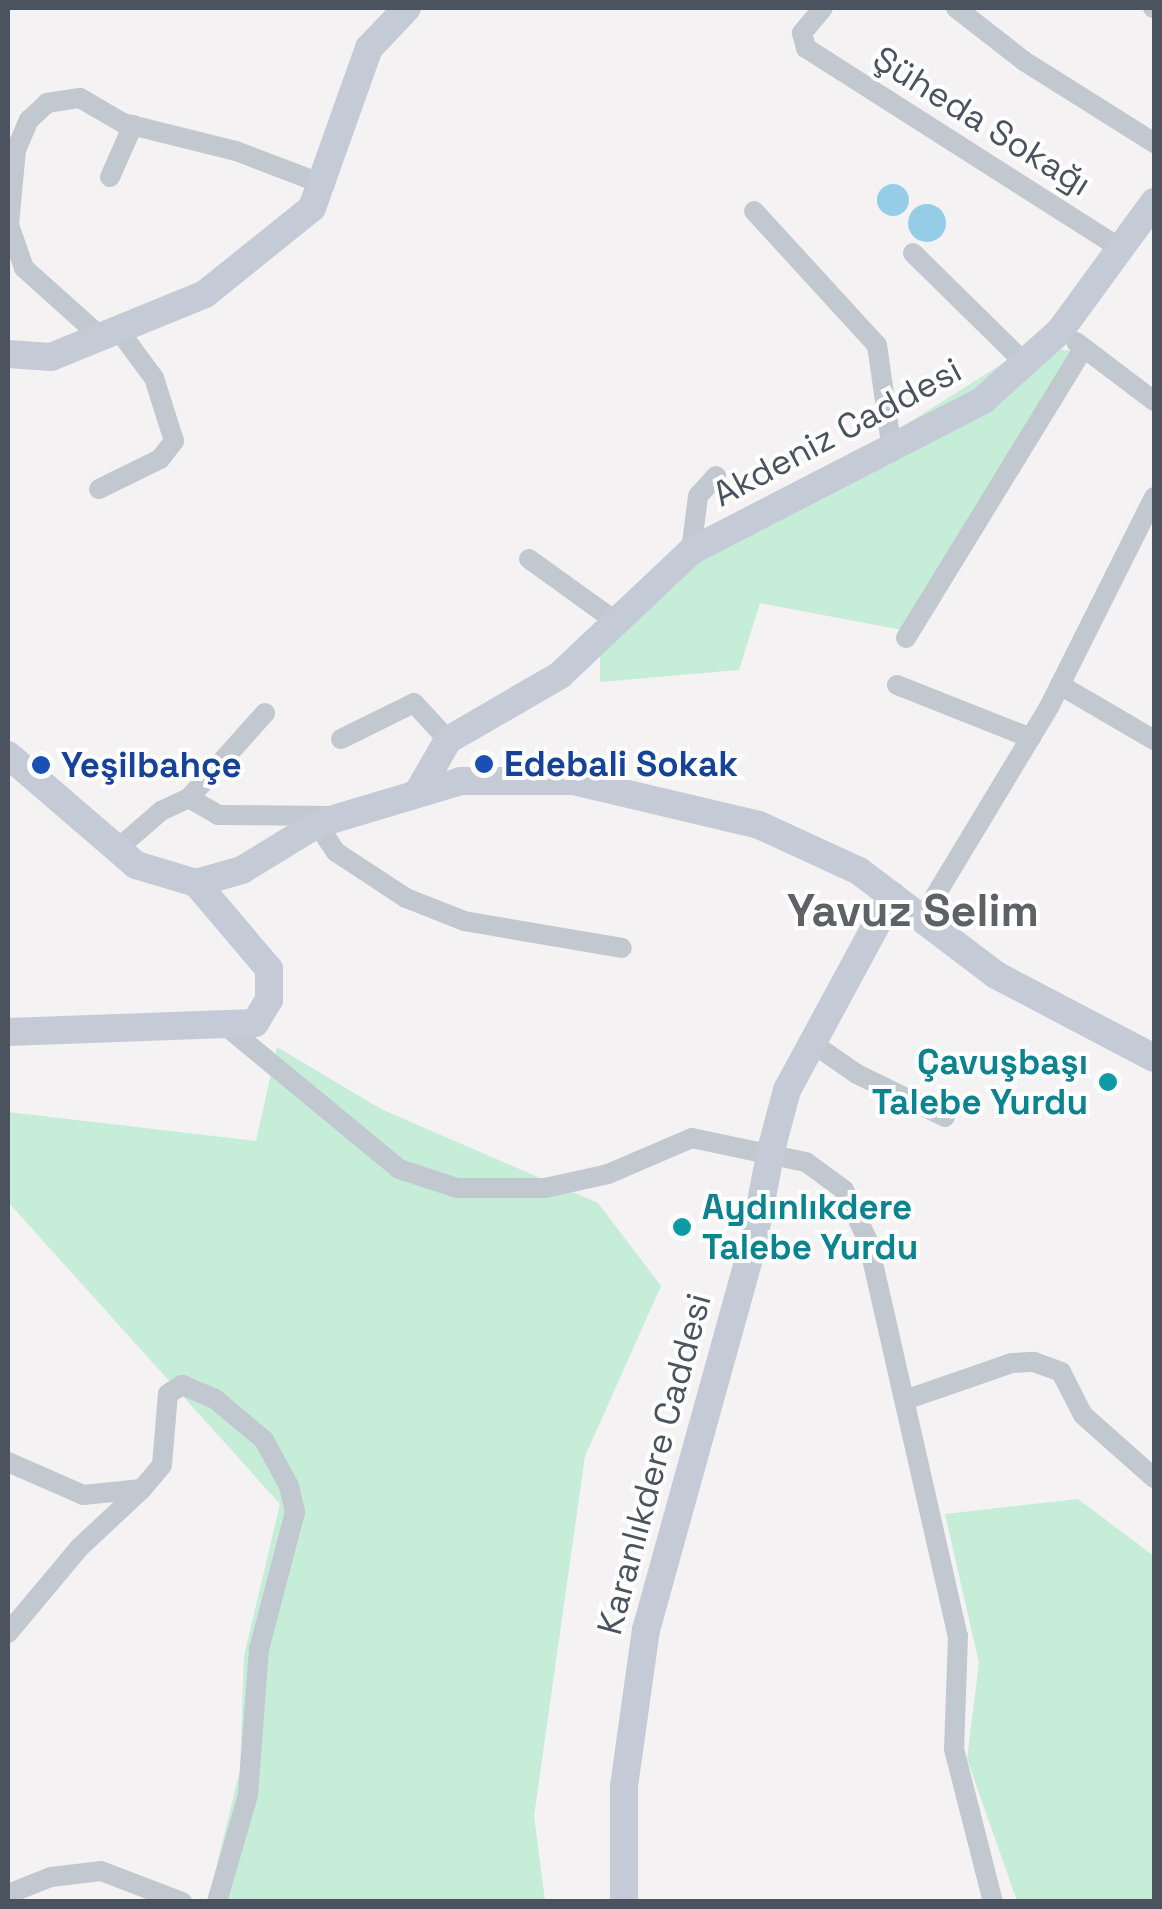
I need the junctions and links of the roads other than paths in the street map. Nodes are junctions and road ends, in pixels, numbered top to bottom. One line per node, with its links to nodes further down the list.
1 (408, 8): 7 (street)
2 (823, 8): 10 (street, Şüheda Sokağı)
3 (956, 8): 5 (street)
4 (134, 126): 6 (street); 7 (street); 13 (street)
5 (1154, 143)
6 (110, 176)
7 (325, 185): 13 (street)
8 (1154, 202): 10 (street, Akdeniz Caddesi)
9 (754, 212): 18 (street)
10 (1122, 249): 12 (street, Akdeniz Caddesi)
11 (914, 253): 16 (street)
12 (1060, 332): 14 (street); 16 (street, Akdeniz Caddesi)
13 (111, 335): 15 (street); 20 (street)
14 (1084, 348): 17 (street); 25 (street)
15 (8, 354)
16 (1025, 363): 18 (street, Akdeniz Caddesi)
17 (1152, 394)
18 (892, 450): 22 (street, Akdeniz Caddesi)
19 (716, 476): 22 (street)
20 (99, 488)
21 (1154, 497): 27 (street)
22 (691, 551): 24 (street, Akdeniz Caddesi)
23 (529, 559): 24 (street)
24 (614, 620): 31 (street, Akdeniz Caddesi)
25 (906, 638)
26 (896, 685): 29 (street)
27 (1060, 685): 29 (street); 32 (street)
28 (265, 713): 35 (street)
29 (1031, 738): 40 (street)
30 (341, 739): 31 (street)
31 (448, 740): 34 (street)
32 (1154, 740)
33 (8, 755): 37 (street)
34 (418, 792): 36 (street); 39 (street)
35 (190, 798): 36 (street); 37 (street)
36 (328, 820): 38 (street); 41 (street)
37 (116, 850): 38 (street)
38 (196, 884): 42 (street)
39 (892, 896): 40 (street); 44 (street, Karanlıkdere Caddesi)
40 (920, 921): 45 (street)
41 (622, 948)
42 (241, 1025): 43 (street); 47 (street)
43 (8, 1032)
44 (812, 1043): 46 (street); 47 (street, Karanlıkdere Caddesi)
45 (1154, 1058)
46 (945, 1117)
47 (771, 1150): 48 (street); 56 (street, Karanlıkdere Caddesi)
48 (905, 1400): 50 (street); 57 (street)
49 (8, 1462): 51 (street)
50 (1154, 1478)
51 (142, 1489): 52 (street); 55 (street)
52 (8, 1633)
53 (8, 1894): 54 (street)
54 (182, 1902)
55 (217, 1902)
56 (624, 1902)
57 (994, 1902)

